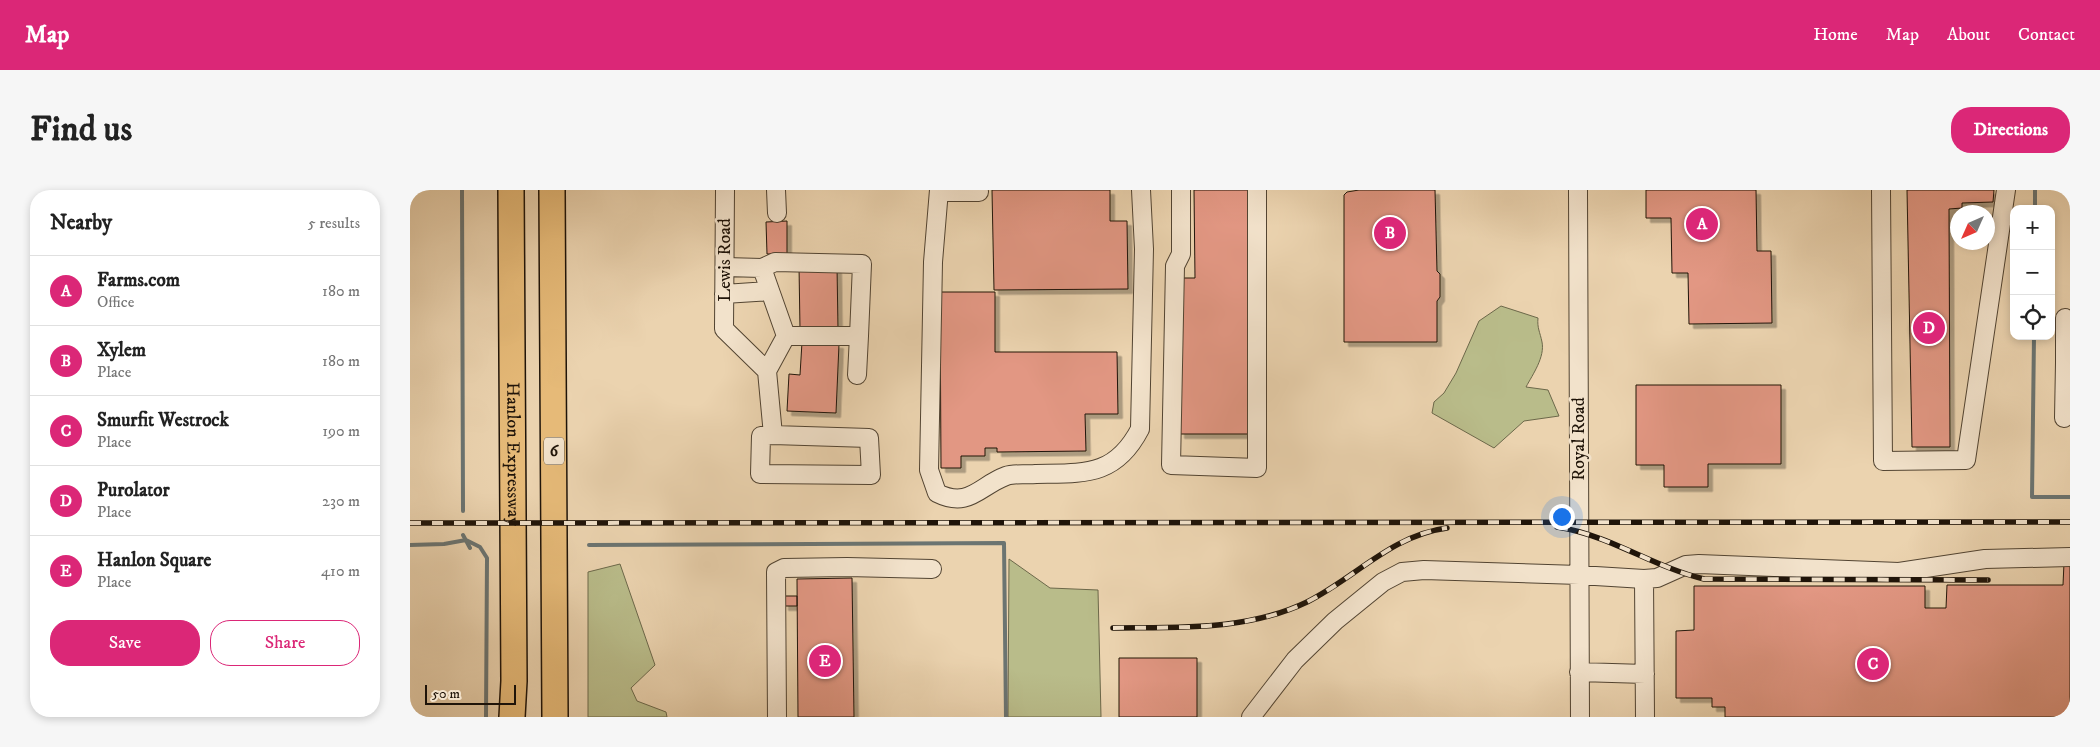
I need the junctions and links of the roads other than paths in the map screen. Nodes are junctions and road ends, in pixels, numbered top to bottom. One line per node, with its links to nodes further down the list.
1 (511, 190): 32 (highway, Hanlon Expressway)
2 (552, 190): 33 (highway, 6)
3 (725, 190): 14 (street, Lewis Road)
4 (776, 190): 13 (street)
5 (1141, 190): 11 (street)
6 (1181, 190): 7 (street)
7 (1257, 190)
8 (1578, 190): 28 (street, Royal Road)
9 (1881, 190): 10 (street)
10 (2006, 190)
11 (939, 191): 12 (street)
12 (979, 192)
13 (777, 213)
14 (725, 267): 15 (street); 17 (street, Lewis Road)
15 (762, 268): 16 (street); 20 (street)
16 (770, 291): 17 (street); 19 (street)
17 (724, 294): 22 (street, Lewis Road)
18 (2065, 318): 21 (street)
19 (786, 336): 20 (street); 22 (street)
20 (859, 336): 23 (street)
21 (2067, 363): 24 (street)
22 (767, 371): 25 (street)
23 (857, 375)
24 (2064, 418)
25 (773, 436): 25 (street)
26 (2070, 557): 29 (street)
27 (932, 568): 34 (street)
28 (1579, 575): 29 (street); 30 (street, Royal Road); 35 (street)
29 (1644, 579): 31 (street)
30 (1580, 672): 31 (street); 36 (street, Royal Road)
31 (1645, 674): 37 (street)
32 (512, 717)
33 (555, 717)
34 (777, 717)
35 (1251, 717)
36 (1580, 717)
37 (1645, 717)

